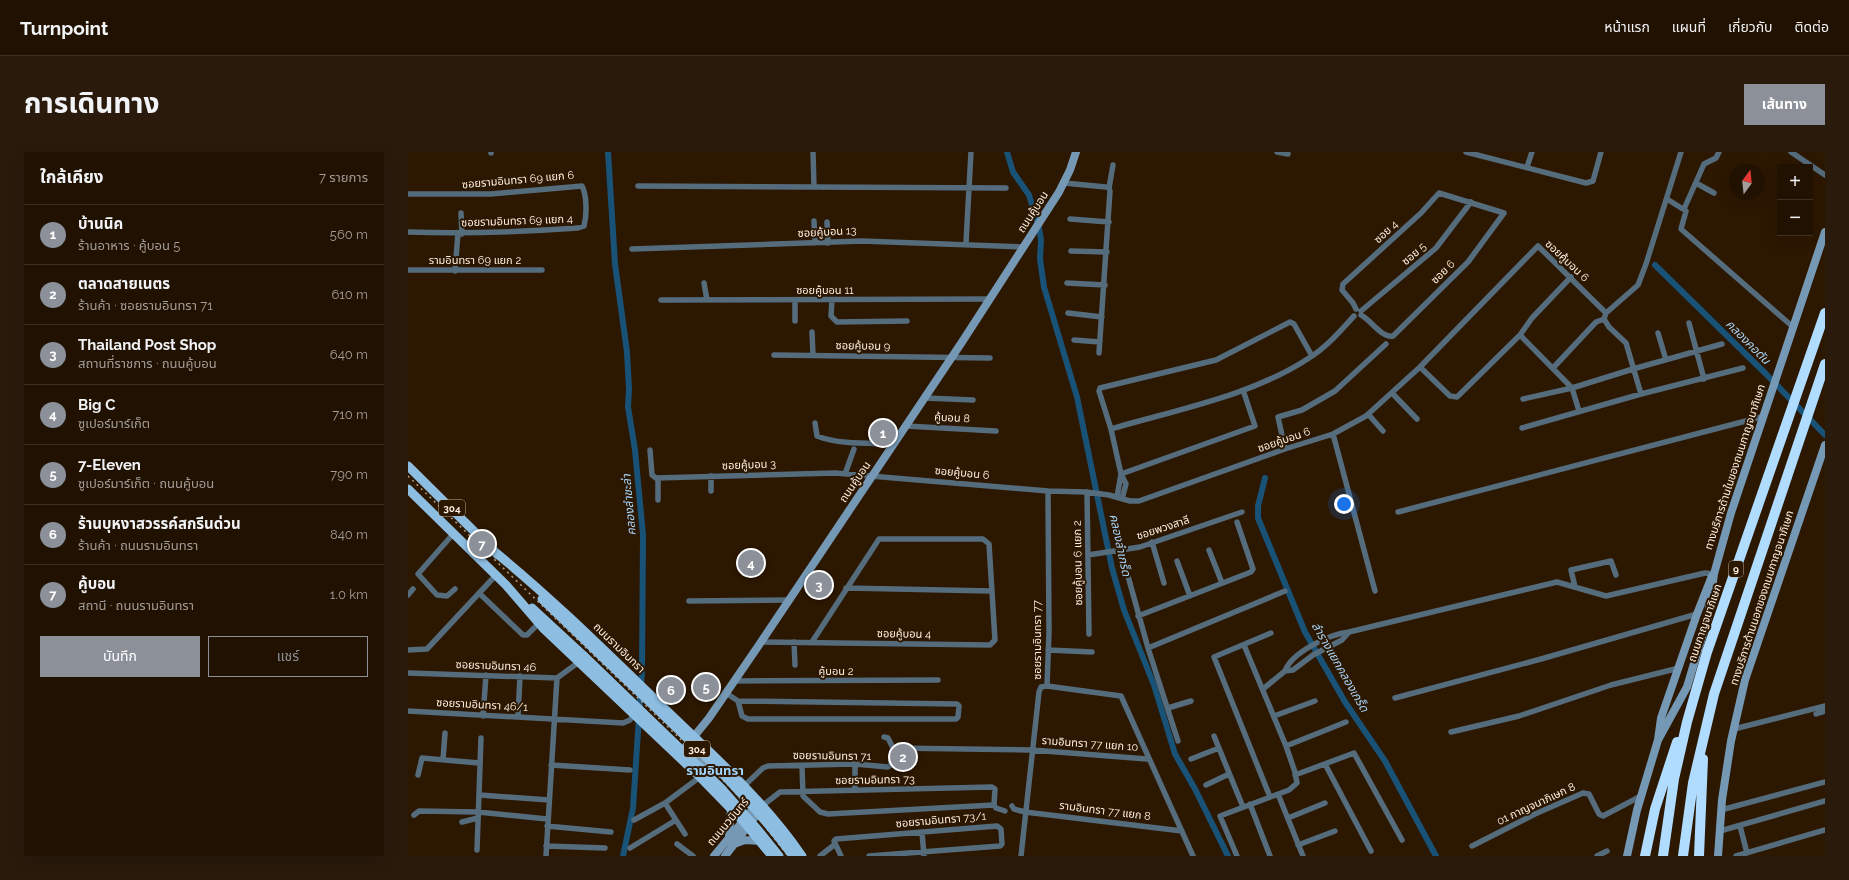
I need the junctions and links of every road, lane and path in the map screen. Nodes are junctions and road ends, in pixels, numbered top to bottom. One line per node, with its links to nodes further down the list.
1 (813, 152): 19 (street)
2 (971, 152): 22 (street)
3 (1076, 152): 15 (main road, ถนนคู้บอน)
4 (1277, 152): 11 (street)
5 (1466, 152): 13 (street)
6 (1532, 152): 13 (street)
7 (1602, 152): 13 (street)
8 (1681, 152): 25 (street)
9 (1719, 152): 16 (street)
10 (1791, 152): 14 (street)
11 (1288, 154)
12 (1114, 165): 21 (street)
13 (1527, 167)
14 (1825, 175)
15 (1064, 183): 21 (street); 39 (main road, ถนนคู้บอน)
16 (1696, 183): 23 (street); 27 (street)
17 (582, 186): 24 (street, ซอยรามอินทรา 69 แยก 6); 35 (street, ซอยรามอินทรา 69 แยก 4)
18 (638, 186): 19 (street)
19 (814, 187): 22 (street)
20 (1006, 188): 22 (street)
21 (1109, 188): 32 (street)
22 (968, 189): 38 (street)
23 (1714, 193)
24 (408, 194)
25 (1667, 199): 27 (street); 58 (street)
26 (1471, 202): 55 (street, ซอย 5); 55 (street, ซอย 4); 55 (street, ซอย 6)
27 (1684, 209): 63 (street)
28 (461, 213): 35 (street)
29 (1070, 219): 32 (street)
30 (814, 221): 36 (street)
31 (827, 222): 37 (street)
32 (1109, 222): 42 (street)
33 (408, 232): 35 (street, ซอยรามอินทรา 69 แยก 4)
34 (1825, 232): 63 (main road, ทางบริการด้านในของถนนกาญจนาภิเษก)
35 (460, 234): 45 (street)
36 (815, 243): 37 (street, ซอยคู้บอน 13); 40 (street, ซอยคู้บอน 13)
37 (828, 243): 38 (street, ซอยคู้บอน 13)
38 (966, 243): 39 (street, ซอยคู้บอน 13)
39 (1023, 247): 50 (main road, ถนนคู้บอน)
40 (632, 249)
41 (1071, 251): 42 (street)
42 (1107, 252): 49 (street)
43 (408, 270): 45 (street, รามอินทรา 69 แยก 2)
44 (542, 270): 45 (street, รามอินทรา 69 แยก 2)
45 (455, 271)
46 (1571, 277): 58 (street, ซอยคู้บอน 6); 66 (street); 80 (street, ซอยคู้บอน 6)
47 (704, 283): 52 (street)
48 (1067, 283): 49 (street)
49 (1105, 285): 59 (street)
50 (990, 299): 54 (street, ซอยคู้บอน 11); 76 (main road, ถนนคู้บอน)
51 (661, 300): 52 (street, ซอยคู้บอน 11)
52 (707, 300): 53 (street, ซอยคู้บอน 11)
53 (795, 300): 54 (street, ซอยคู้บอน 11); 60 (street)
54 (832, 300): 61 (street)
55 (1359, 312): 75 (street)
56 (1068, 313): 59 (street)
57 (1825, 313): 193 (highway, ถนนกาญจนาภิเษก / 9)
58 (1605, 316): 81 (street); 82 (street, ซอยคู้บอน 6)
59 (1102, 317): 68 (street)
60 (796, 321)
61 (907, 321)
62 (1689, 323): 71 (street)
63 (1793, 327): 94 (main road, ทางบริการด้านในของถนนกาญจนาภิเษก)
64 (812, 332): 74 (street)
65 (1658, 333): 78 (street)
66 (1520, 335): 80 (street); 81 (street)
67 (1074, 340): 68 (street)
68 (1100, 342): 72 (street)
69 (1386, 344): 105 (street)
70 (1722, 344): 71 (street)
71 (1697, 352): 78 (street); 84 (street)
72 (1099, 353)
73 (774, 355): 74 (street, ซอยคู้บอน 9)
74 (813, 355): 76 (street, ซอยคู้บอน 9)
75 (1312, 356): 86 (street); 99 (street)
76 (952, 357): 77 (street, ซอยคู้บอน 9); 89 (main road, ถนนคู้บอน)
77 (990, 358)
78 (1666, 360): 82 (street)
79 (1825, 364): 208 (highway, 9)
80 (1420, 367): 87 (street, ซอยคู้บอน 6)
81 (1553, 368): 85 (street)
82 (1633, 368): 85 (street); 88 (street, ซอยคู้บอน 6)
83 (1744, 368): 84 (street)
84 (1704, 379): 88 (street)
85 (1572, 388): 90 (street); 92 (street)
86 (1243, 390): 99 (street); 110 (street)
87 (1392, 393): 93 (street, ซอยคู้บอน 6); 95 (street)
88 (1642, 394): 92 (street)
89 (925, 398): 91 (street); 97 (main road, ถนนคู้บอน)
90 (1523, 399)
91 (973, 400)
92 (1580, 412): 98 (street)
93 (1368, 414): 101 (street); 102 (street, ซอยคู้บอน 6)
94 (1761, 417): 121 (street); 130 (main road, ทางบริการด้านในของถนนกาญจนาภิเษก)
95 (1417, 419)
96 (815, 423): 103 (street)
97 (906, 426): 100 (street, คู้บอน 8); 103 (main road, ถนนคู้บอน)
98 (1522, 428)
99 (1111, 429): 110 (street)
100 (996, 431)
101 (1383, 431)
102 (1333, 434): 105 (street, ซอยคู้บอน 6); 142 (street)
103 (894, 444): 111 (main road, ถนนคู้บอน)
104 (1824, 448): 195 (main road, ทางบริการด้านนอกของถนนกาญจนาภิเษก)
105 (1285, 449): 118 (street, ซอยคู้บอน 6)
106 (650, 450): 113 (street)
107 (854, 450): 109 (street)
108 (408, 466): 127 (main road, ถนนรามอินทรา / 304)
109 (845, 474): 111 (street, ซอยคู้บอน 3); 112 (street, ซอยคู้บอน 3)
110 (1121, 474): 118 (street)
111 (872, 475): 116 (street, ซอยคู้บอน 6); 146 (main road, ถนนคู้บอน)
112 (711, 476): 113 (street, ซอยคู้บอน 3); 115 (street)
113 (658, 478): 119 (street)
114 (408, 489): 123 (main road, 304)
115 (711, 491)
116 (1048, 491): 117 (street, ซอยคู้บอน 6); 160 (street, ซอยรามอินทรา 77)
117 (1090, 492): 118 (street, ซอยคู้บอน 6); 128 (street, ซอยคู้บอน 6 แยก 2)
118 (1120, 498)
119 (658, 500)
120 (1242, 512): 124 (street, ซอยพวงสาลี)
121 (1398, 512)
122 (1237, 522): 134 (street)
123 (454, 533): 131 (main road, 304); 139 (street)
124 (1152, 542): 126 (street, ซอยพวงสาลี); 133 (street)
125 (1209, 550): 134 (street)
126 (1120, 551): 128 (street, ซอยพวงสาลี); 149 (street)
127 (495, 552): 186 (main road, ถนนรามอินทรา / 304); 288 (main road, ถนนรามอินทรา / 304, bridge)
128 (1088, 555): 153 (street, ซอยคู้บอน 6 แยก 2)
129 (1177, 561): 145 (street)
130 (1714, 574): 136 (street); 148 (main road, ทางบริการด้านในของถนนกาญจนาภิเษก); 174 (main road, ทางบริการด้านในของถนนกาญจนาภิเษก)
131 (496, 575): 135 (main road, 304); 143 (street)
132 (1616, 575): 136 (street)
133 (1164, 583)
134 (1222, 583): 145 (street)
135 (506, 585): 150 (main road, 304); 162 (main road, 304)
136 (1575, 587): 151 (street)
137 (846, 588): 140 (street); 140 (street); 156 (street)
138 (414, 589): 144 (street)
139 (455, 589)
140 (992, 591): 156 (street, ซอยคู้บอน 4)
141 (1285, 591): 158 (street)
142 (1375, 591)
143 (479, 593): 150 (street); 159 (street)
144 (408, 595)
145 (1190, 596): 149 (street)
146 (789, 600): 147 (street); 154 (main road, ถนนคู้บอน)
147 (689, 601)
148 (1697, 614): 164 (main road, ทางบริการด้านในของถนนกาญจนาภิเษก); 177 (street)
149 (1138, 616): 158 (street)
150 (539, 623): 162 (main road, 304)
151 (1349, 632): 165 (street); 165 (street)
152 (1271, 633): 157 (street)
153 (1089, 634)
154 (761, 642): 155 (street, ซอยคู้บอน 4); 171 (main road, ถนนคู้บอน)
155 (794, 642): 156 (street, ซอยคู้บอน 4); 163 (street)
156 (812, 642)
157 (1244, 645): 175 (street); 233 (street)
158 (1148, 648): 182 (street)
159 (408, 650)
160 (1048, 650): 161 (street); 173 (street, ซอยรามอินทรา 77)
161 (1092, 652)
162 (581, 659): 169 (street); 185 (main road, 304); 287 (main road, 304, bridge)
163 (795, 665)
164 (1679, 668): 172 (main road, ทางบริการด้านในของถนนกาญจนาภิเษก); 196 (street)
165 (1285, 671): 175 (street)
166 (408, 673): 167 (street, ซอยรามอินทรา 46)
167 (486, 675): 168 (street, ซอยรามอินทรา 46); 188 (street)
168 (520, 676): 169 (street, ซอยรามอินทรา 46); 189 (street)
169 (557, 678): 191 (street)
170 (938, 680): 171 (street, คู้บอน 2)
171 (734, 681): 176 (main road, ถนนคู้บอน)
172 (1673, 681): 174 (main road); 202 (main road, ทางบริการด้านในของถนนกาญจนาภิเษก)
173 (1047, 686): 209 (street, ซอยรามอินทรา 77); 211 (street)
174 (1687, 687): 202 (main road, ทางบริการด้านในของถนนกาญจนาภิเษก)
175 (1263, 689): 190 (street)
176 (726, 693): 178 (street); 199 (main road, ถนนคู้บอน)
177 (1395, 698)
178 (738, 700): 178 (street)
179 (1315, 700): 190 (street)
180 (1191, 701): 182 (street)
181 (1825, 706): 195 (street)
182 (1168, 708): 203 (street)
183 (408, 711): 188 (street, ซอยรามอินทรา 46/1)
184 (1825, 711): 187 (street)
185 (636, 714): 191 (street, ซอยรามอินทรา 46/1); 194 (main road, 304)
186 (670, 714): 194 (main road); 199 (main road, ถนนรามอินทรา / 304)
187 (1816, 714)
188 (484, 716): 189 (street, ซอยรามอินทรา 46/1)
189 (518, 716): 191 (street, ซอยรามอินทรา 46/1)
190 (1274, 716): 205 (street)
191 (554, 718): 217 (street)
192 (1346, 722): 205 (street)
193 (1687, 722): 300 (highway); 301 (highway, ถนนกาญจนาภิเษก / 9)
194 (650, 728): 210 (main road, 304)
195 (1734, 729): 245 (main road, ทางบริการด้านนอกของถนนกาญจนาภิเษก)
196 (1451, 732)
197 (445, 733): 213 (street)
198 (1214, 736): 207 (street)
199 (694, 737): 204 (main road, ถนนคู้บอน); 225 (main road, ถนนรามอินทรา / 304)
200 (884, 737): 206 (street)
201 (481, 738): 214 (street)
202 (1658, 740): 232 (main road, ทางบริการด้านในของถนนกาญจนาภิเษก)
203 (1178, 742)
204 (688, 744): 210 (main road, ถนนคู้บอน); 227 (main road)
205 (1286, 746): 221 (street)
206 (893, 748): 209 (street); 215 (street, ซอยรามอินทรา 71)
207 (1219, 748): 212 (street); 220 (street)
208 (1700, 749): 302 (highway, 9); 303 (highway)
209 (1032, 750): 211 (street, รามอินทรา 77 แยก 10); 247 (street, ซอยรามอินทรา 77)
210 (678, 756): 223 (main road, 304)
211 (1147, 759): 259 (street)
212 (1191, 759)
213 (444, 760): 214 (street); 222 (street)
214 (479, 763): 231 (street)
215 (855, 764): 218 (street, ซอยรามอินทรา 71); 228 (street)
216 (1324, 764): 221 (street); 267 (street); 278 (street)
217 (551, 765): 219 (street); 235 (street)
218 (802, 765): 225 (street, ซอยรามอินทรา 71); 229 (street)
219 (630, 770)
220 (1229, 774): 226 (street); 243 (street)
221 (1295, 775): 230 (street)
222 (418, 776)
223 (700, 777): 227 (main road, 304); 237 (street)
224 (1825, 782): 245 (street)
225 (742, 784): 234 (main road); 241 (main road, ถนนรามอินทรา / 304)
226 (1206, 785)
227 (711, 789): 234 (main road, 304)
228 (855, 790): 229 (street, ซอยรามอินทรา 73); 239 (street, ซอยรามอินทรา 73)
229 (803, 792): 239 (street); 241 (street, ซอยรามอินทรา 73)
230 (1278, 794): 233 (street); 251 (street)
231 (480, 795): 235 (street); 249 (street)
232 (1641, 796): 274 (street, 01 กาญจนาภิเษก 8); 299 (main road, ทางบริการด้านในของถนนกาญจนาภิเษก)
233 (1270, 797): 240 (street)
234 (721, 799): 244 (main road, 304)
235 (549, 800): 250 (street)
236 (1825, 801): 257 (street)
237 (665, 803): 252 (street); 253 (street)
238 (1325, 803): 251 (street)
239 (994, 804): 246 (street)
240 (1250, 804): 243 (street); 296 (street)
241 (761, 805): 255 (main road, ถนนนวมินทร์); 265 (main road, ถนนรามอินทรา / 304)
242 (1012, 806): 247 (street, รามอินทรา 77 แยก 8)
243 (1243, 807): 295 (street)
244 (731, 808): 255 (main road, 304); 266 (main road)
245 (1721, 810): 260 (main road, ทางบริการด้านนอกของถนนกาญจนาภิเษก)
246 (1005, 811)
247 (1025, 812): 259 (street, รามอินทรา 77 แยก 8); 293 (street, ซอยรามอินทรา 77)
248 (414, 815): 249 (street)
249 (478, 815): 250 (street); 254 (street); 277 (street)
250 (547, 818): 256 (street)
251 (1288, 818): 272 (street)
252 (634, 820)
253 (676, 820): 264 (street); 276 (street)
254 (462, 822)
255 (745, 824): 266 (main road, ถนนนวมินทร์); 268 (main road, 304); 270 (main road, ถนนนวมินทร์)
256 (547, 826): 261 (street); 273 (street)
257 (1740, 826): 260 (street); 280 (street)
258 (1825, 830): 280 (street)
259 (1182, 831): 294 (street)
260 (1720, 831): 304 (main road, ทางบริการด้านนอกของถนนกาญจนาภิเษก)
261 (610, 832)
262 (922, 832): 271 (street, ซอยรามอินทรา 73/1); 281 (street); 281 (street, ซอยรามอินทรา 73/1)
263 (1335, 832): 272 (street)
264 (685, 834)
265 (786, 834): 268 (main road); 289 (main road, ถนนรามอินทรา / 304)
266 (729, 837): 284 (main road, ถนนนวมินทร์)
267 (1402, 840)
268 (762, 843): 270 (main road); 286 (main road, 304)
269 (677, 844): 283 (street)
270 (734, 845): 285 (main road, ถนนนวมินทร์)
271 (834, 845): 290 (street, ซอยรามอินทรา 73/1); 291 (street)
272 (1298, 845): 297 (street)
273 (546, 846): 275 (street); 282 (street)
274 (1472, 846)
275 (604, 848)
276 (630, 848)
277 (477, 850)
278 (1371, 851)
279 (1607, 851): 298 (street)
280 (1747, 853): 305 (street)
281 (923, 854): 292 (street, ซอยรามอินทรา 73/1)
282 (546, 856)
283 (693, 856)
284 (714, 856)
285 (725, 856)
286 (772, 856)
287 (779, 856)
288 (793, 856)
289 (802, 856)
290 (820, 856)
291 (841, 856)
292 (870, 856)
293 (1020, 856)
294 (1193, 856)
295 (1237, 856)
296 (1270, 856)
297 (1303, 856)
298 (1597, 856)
299 (1627, 856)
300 (1645, 856)
301 (1663, 856)
302 (1683, 856)
303 (1699, 856)
304 (1718, 856)
305 (1736, 856)

